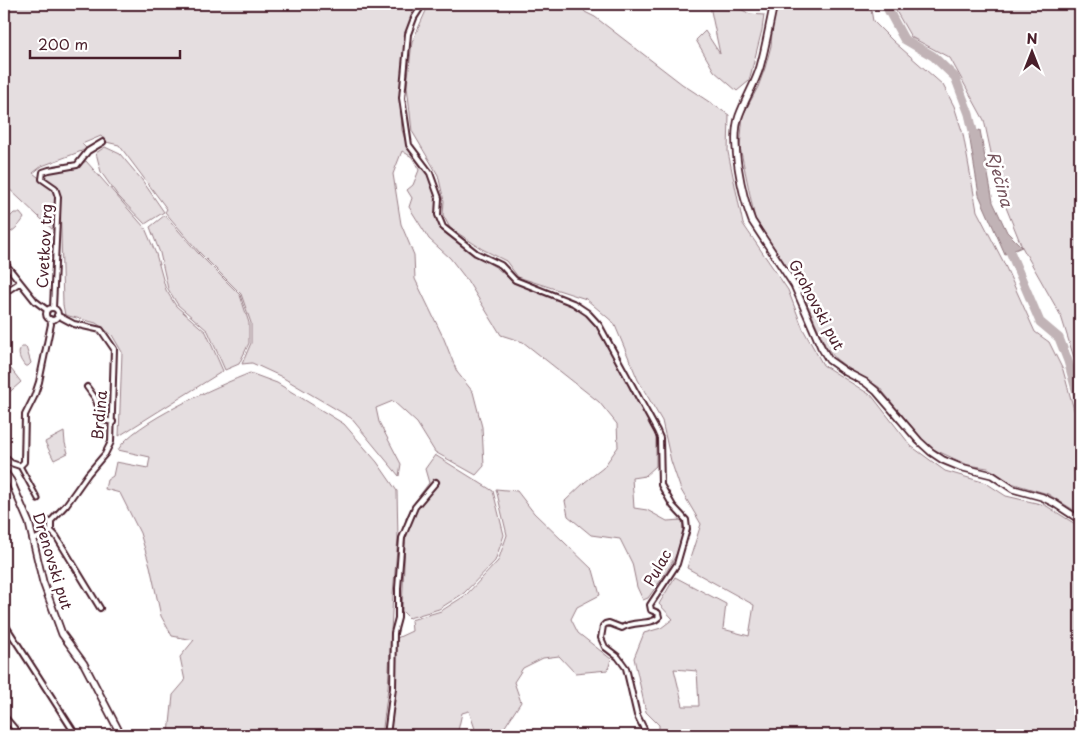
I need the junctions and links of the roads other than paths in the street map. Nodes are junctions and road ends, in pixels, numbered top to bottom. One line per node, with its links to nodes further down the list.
1 (423, 4): 28 (street, Pulac)
2 (774, 4): 18 (main road, Grohovski put)
3 (103, 142): 7 (street, Cvetkov trg)
4 (4, 262): 5 (street)
5 (19, 283): 6 (street); 8 (street)
6 (4, 293)
7 (54, 308): 8 (street, Cvetkov trg); 9 (street, Cvetkov trg)
8 (47, 310): 10 (street, Cvetkov trg)
9 (57, 316): 10 (street); 12 (street, Brdina)
10 (50, 319): 14 (street, Cvetkov trg)
11 (87, 387): 12 (street)
12 (113, 422): 19 (street, Brdina)
13 (4, 456): 14 (street)
14 (20, 466): 17 (street)
15 (4, 471): 20 (main road, Drenovski put)
16 (436, 482): 27 (street)
17 (38, 499)
18 (1080, 520)
19 (51, 531): 20 (street); 21 (street)
20 (33, 540): 26 (main road, Drenovski put)
21 (100, 608)
22 (4, 623): 25 (street)
23 (4, 716): 24 (street)
24 (20, 735)
25 (76, 735)
26 (121, 735)
27 (387, 735)
28 (647, 735)

